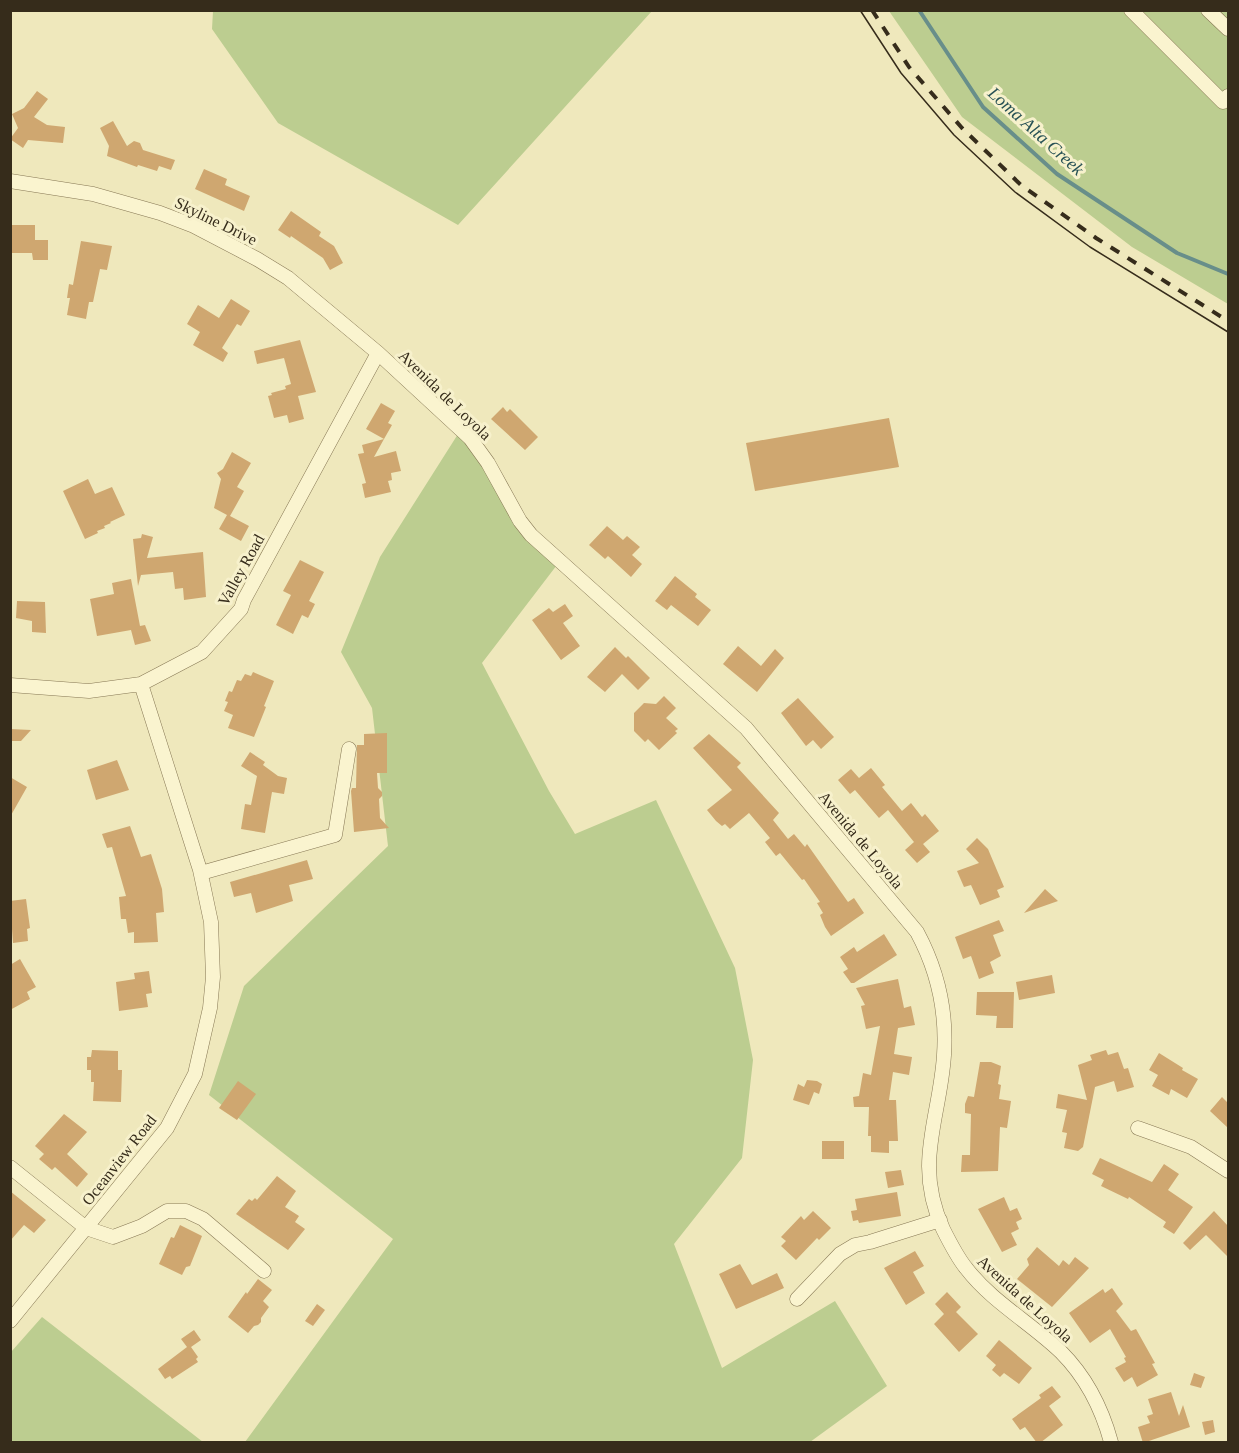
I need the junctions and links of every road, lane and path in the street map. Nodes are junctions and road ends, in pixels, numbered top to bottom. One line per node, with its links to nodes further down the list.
1 (1131, 10): 4 (street)
2 (1208, 10): 3 (street)
3 (1228, 29)
4 (1227, 102)
5 (10, 181): 6 (street, Skyline Drive)
6 (378, 353): 7 (street, Valley Road); 14 (street, Avenida de Loyola)
7 (141, 684): 8 (street, Valley Road); 10 (street, Oceanview Road)
8 (10, 685)
9 (349, 749): 10 (street)
10 (201, 873): 15 (street, Oceanview Road)
11 (1138, 1128): 13 (street)
12 (10, 1167): 15 (street)
13 (1228, 1171)
14 (940, 1220): 17 (street); 19 (street, Avenida de Loyola)
15 (86, 1228): 16 (street); 18 (street, Oceanview Road)
16 (264, 1270)
17 (797, 1299)
18 (10, 1322)
19 (1112, 1443)

